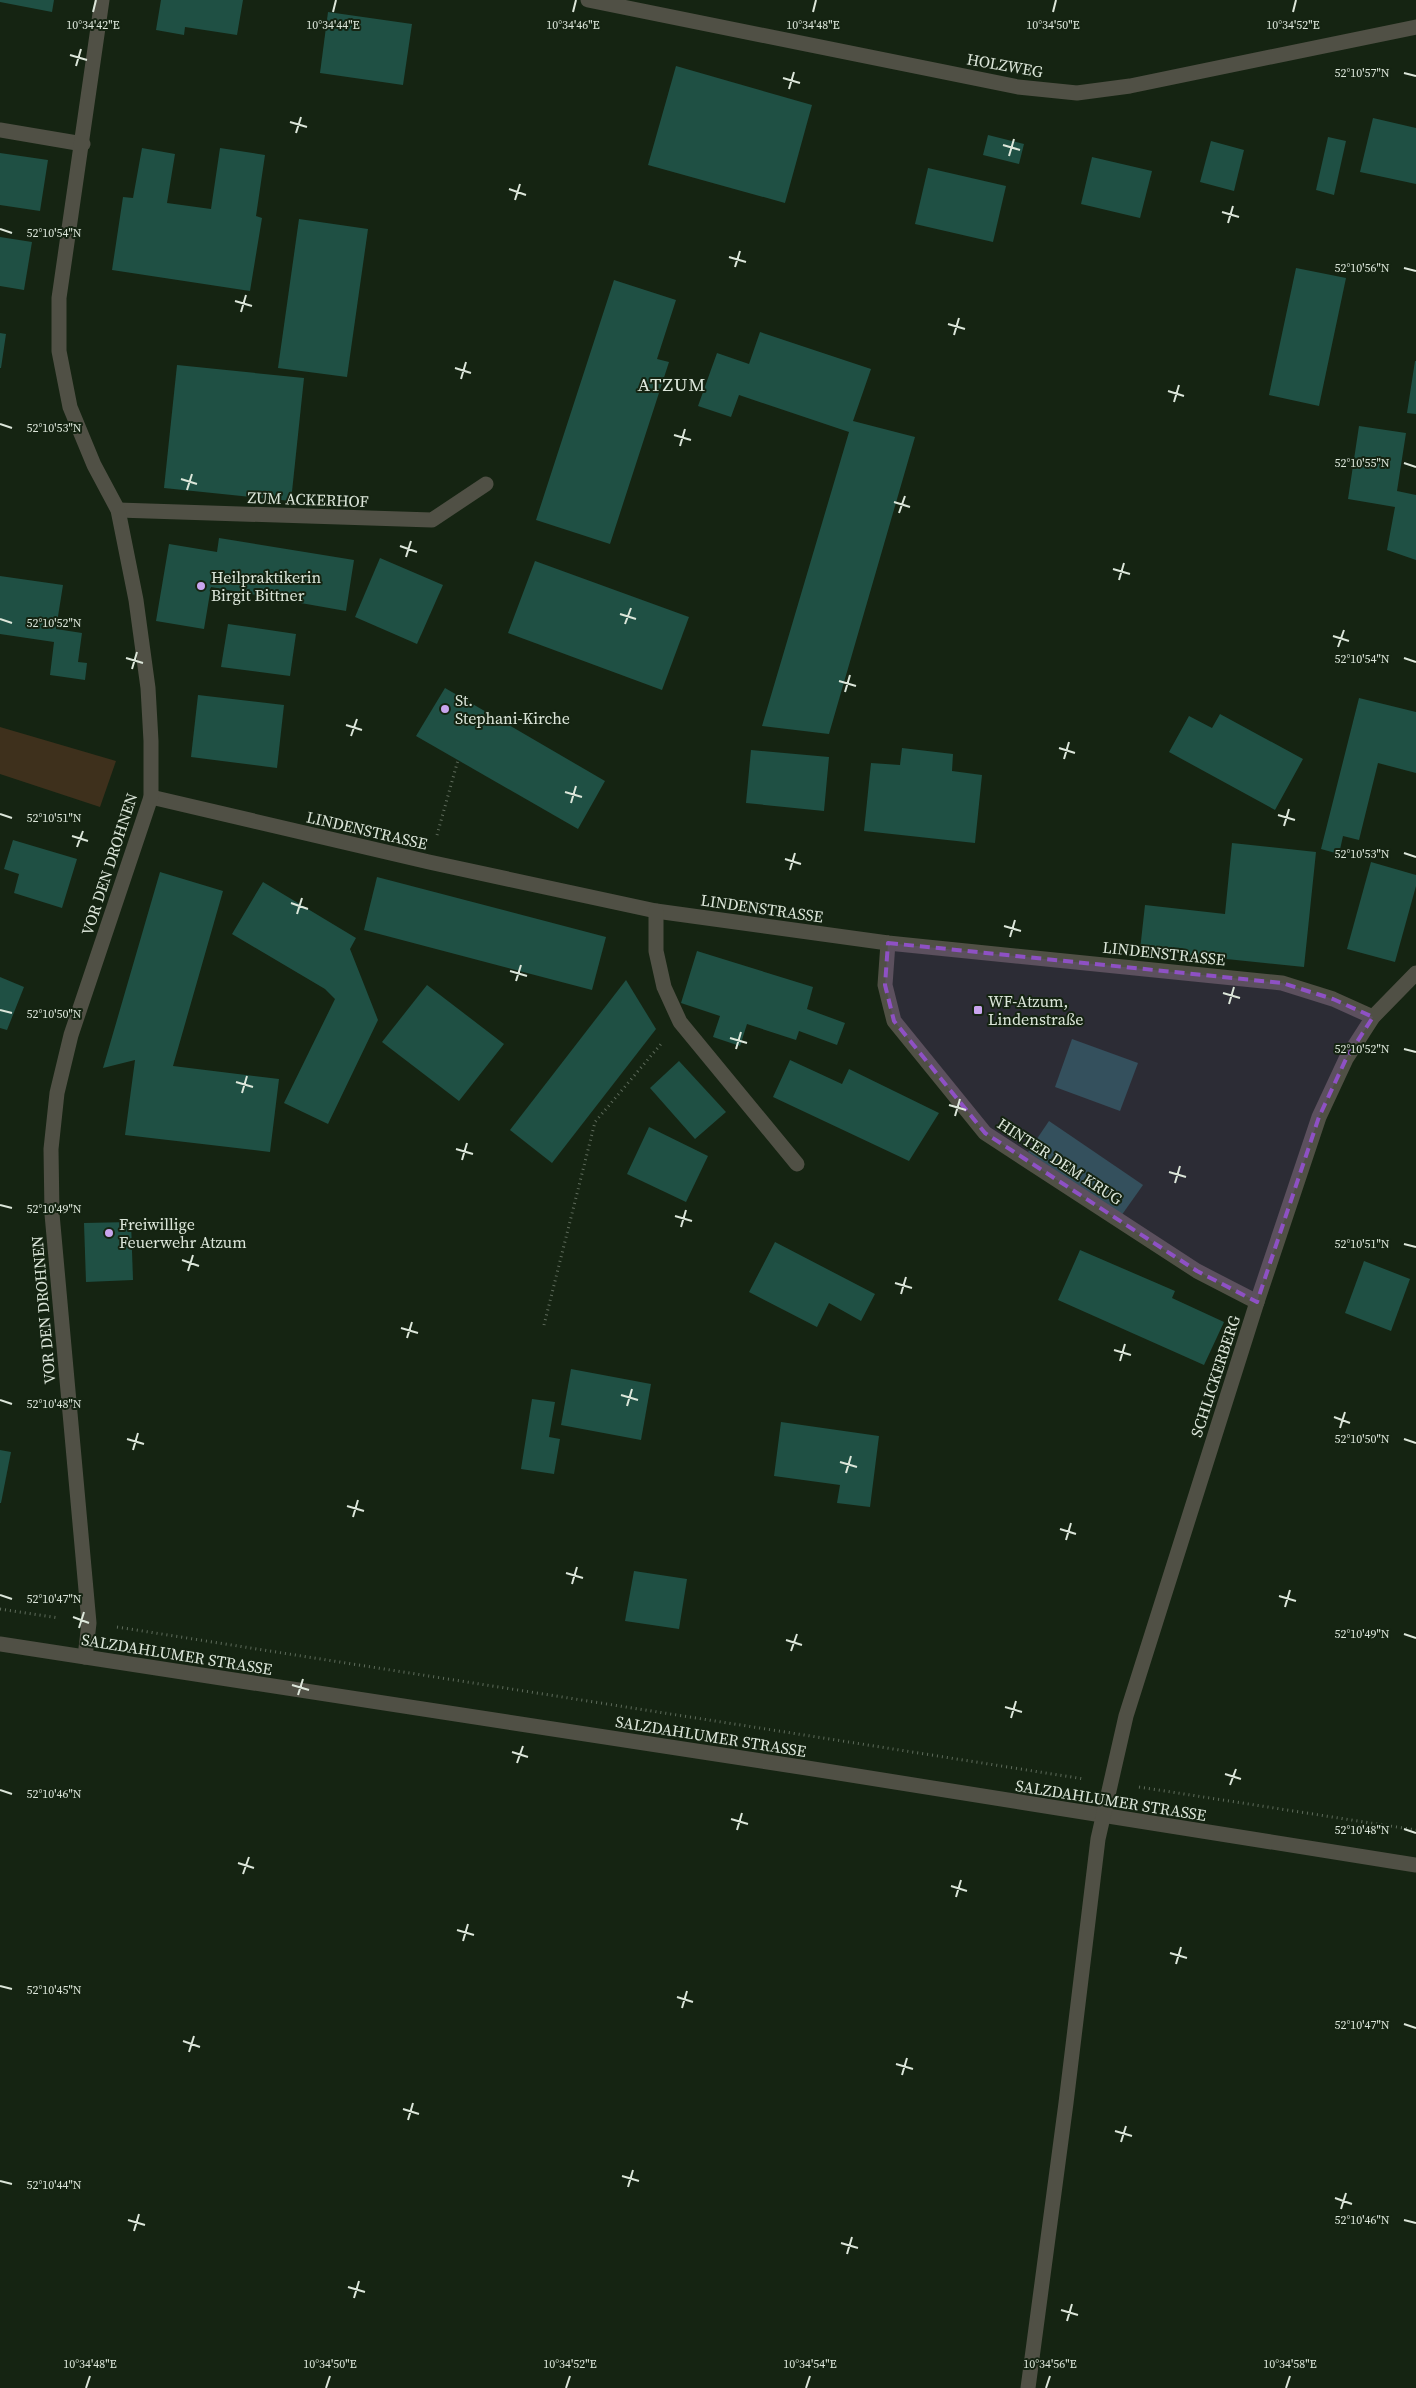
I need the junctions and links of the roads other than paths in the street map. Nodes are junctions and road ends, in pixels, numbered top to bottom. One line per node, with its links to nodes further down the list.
1 (102, 0): 5 (street, VOR DEN DROHNEN)
2 (588, 0): 3 (street, HOLZWEG)
3 (1416, 26)
4 (0, 130): 5 (street)
5 (83, 144): 7 (street, VOR DEN DROHNEN)
6 (486, 484): 7 (street, ZUM ACKERHOF)
7 (118, 510): 8 (street, VOR DEN DROHNEN)
8 (151, 797): 9 (street, LINDENSTRASSE); 16 (street, VOR DEN DROHNEN)
9 (656, 911): 10 (street, LINDENSTRASSE); 13 (street)
10 (888, 943): 12 (street, LINDENSTRASSE); 14 (street, HINTER DEM KRUG)
11 (1416, 973): 12 (street, SCHLICKERBERG)
12 (1373, 1017): 14 (street, SCHLICKERBERG)
13 (797, 1164)
14 (1257, 1302): 17 (street, SCHLICKERBERG)
15 (0, 1644): 16 (street, SALZDAHLUMER STRASSE)
16 (86, 1657): 17 (street, SALZDAHLUMER STRASSE)
17 (1102, 1816): 18 (street, SALZDAHLUMER STRASSE); 19 (street, SCHLICKERBERG)
18 (1416, 1865)
19 (1028, 2388)

